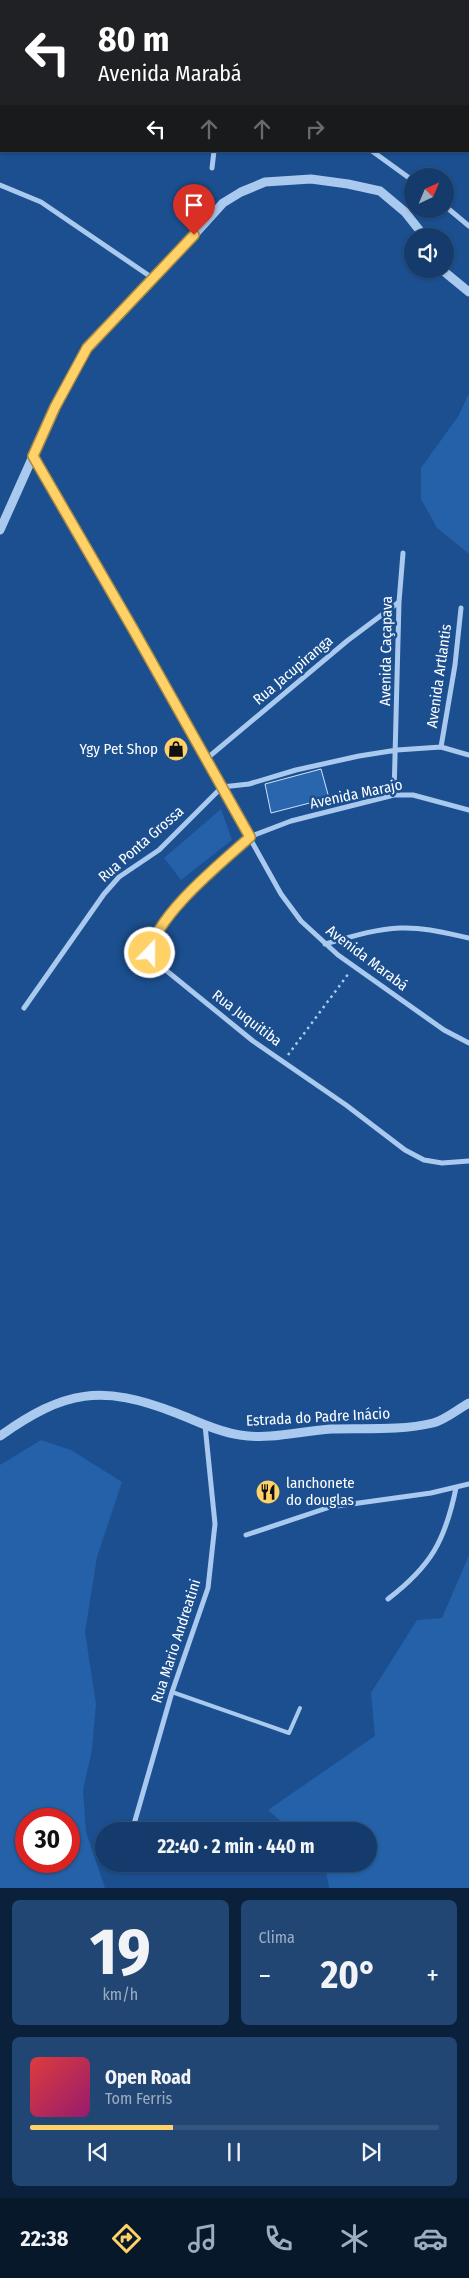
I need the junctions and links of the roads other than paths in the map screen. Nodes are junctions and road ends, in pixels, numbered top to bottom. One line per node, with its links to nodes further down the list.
1 (214, 152): 3 (street)
2 (373, 152): 4 (street)
3 (212, 168)
4 (404, 174)
5 (0, 185): 9 (street)
6 (454, 214): 7 (street)
7 (469, 226)
8 (418, 228): 9 (street)
9 (154, 278): 12 (street)
10 (452, 278): 11 (street)
11 (469, 292)
12 (33, 456): 13 (street); 20 (street, Avenida Marabá)
13 (0, 530)
14 (403, 553): 15 (street, Avenida Caçapava)
15 (399, 602): 18 (street, Avenida Caçapava); 20 (street, Rua Jacupiranga)
16 (461, 608): 17 (street, Avenida Artlantis)
17 (441, 748): 18 (street); 19 (street)
18 (397, 750): 21 (street); 22 (street, Avenida Caçapava)
19 (469, 755)
20 (205, 760): 21 (street, Avenida Marabá)
21 (222, 788): 24 (street, Avenida Marabá); 27 (street, Rua Ponta Grossa)
22 (394, 796): 23 (street, Avenida Marajo); 24 (street, Avenida Marajo)
23 (469, 810)
24 (250, 837): 26 (street, Avenida Marabá); 29 (street, Rua Juquitiba)
25 (469, 938): 26 (street)
26 (325, 944): 28 (street, Avenida Marabá)
27 (24, 1008)
28 (469, 1043)
29 (469, 1162)
30 (469, 1403): 31 (street, Estrada do Padre Inácio)
31 (205, 1425): 32 (street, Estrada do Padre Inácio); 37 (street, Rua Mario Andreatini)
32 (0, 1436)
33 (469, 1484): 34 (street)
34 (456, 1488): 35 (street); 36 (street)
35 (246, 1535)
36 (388, 1599)
37 (172, 1692): 38 (lane); 39 (street, Rua Mario Andreatini)
38 (300, 1708)
39 (135, 1822)

